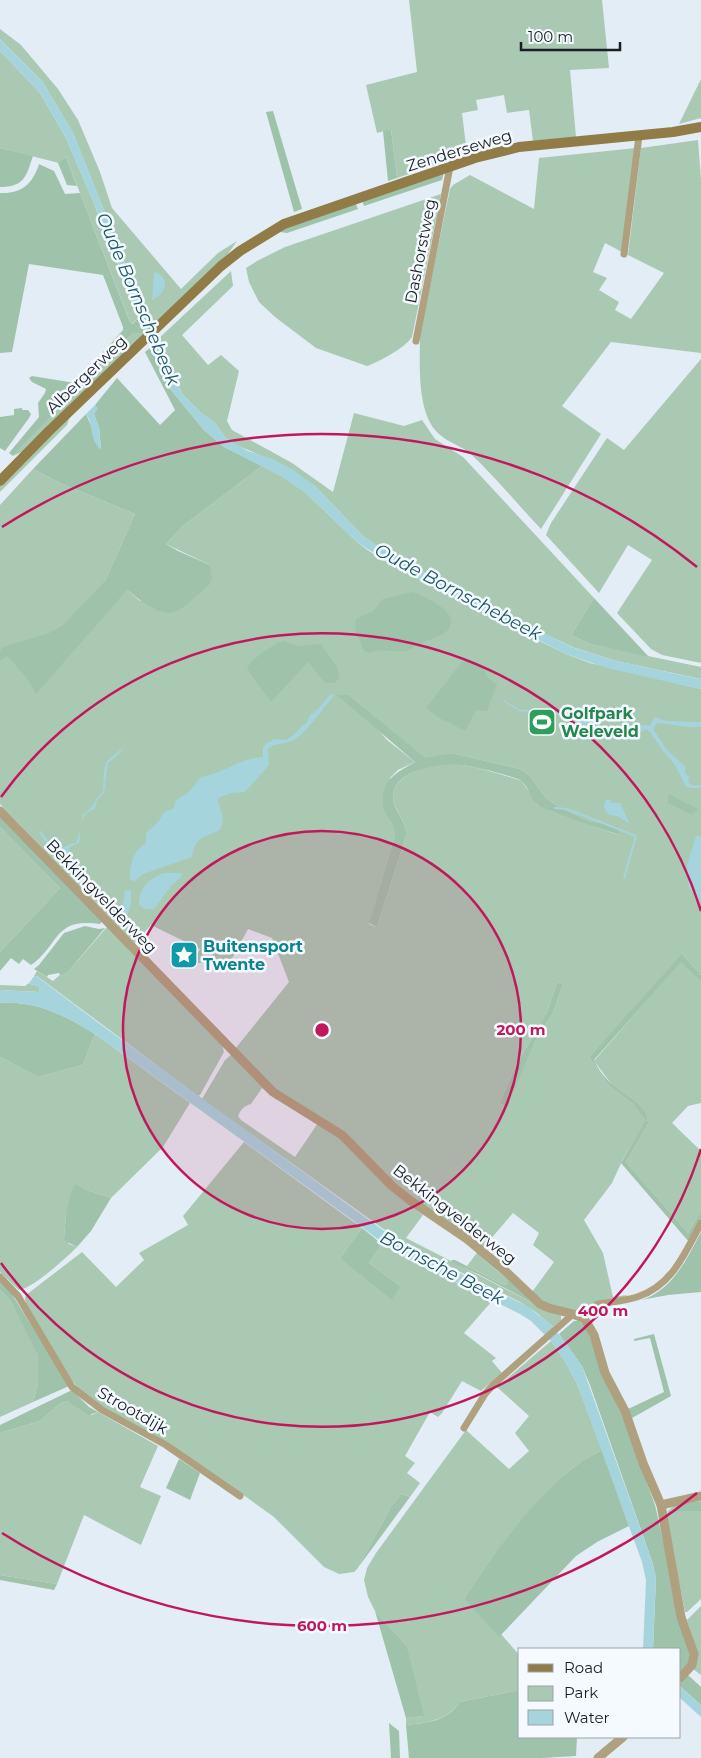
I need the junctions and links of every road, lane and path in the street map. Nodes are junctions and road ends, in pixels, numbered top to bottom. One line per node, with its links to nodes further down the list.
1 (701, 127): 2 (main road, Zenderseweg)
2 (639, 136): 3 (main road, Zenderseweg); 5 (street)
3 (450, 167): 4 (main road, Zenderseweg); 6 (street, Dashorstweg)
4 (265, 234): 7 (main road, Albergerweg)
5 (624, 254)
6 (416, 341)
7 (0, 481)
8 (0, 811): 11 (street, Bekkingvelderweg)
9 (701, 1223): 12 (street)
10 (0, 1277): 14 (street, Strootdijk)
11 (573, 1314): 12 (street, Bekkingvelderweg); 13 (street)
12 (583, 1318): 16 (street)
13 (464, 1428)
14 (240, 1496)
15 (701, 1496): 16 (street)
16 (661, 1505): 17 (street)
17 (681, 1677)
18 (622, 1738): 19 (street)
19 (598, 1758)

